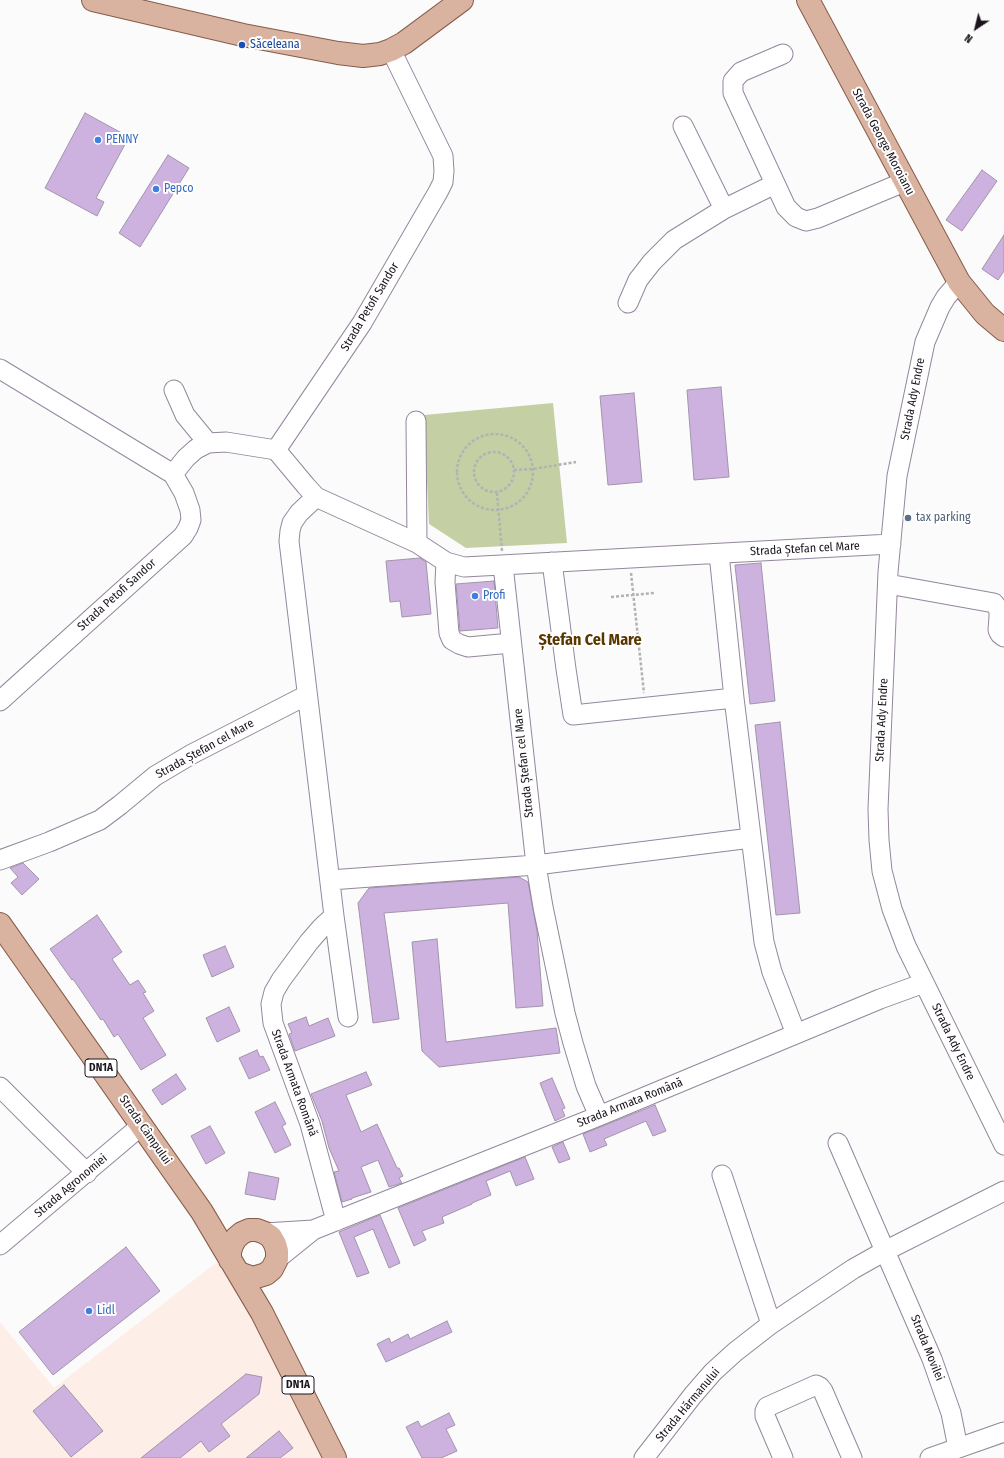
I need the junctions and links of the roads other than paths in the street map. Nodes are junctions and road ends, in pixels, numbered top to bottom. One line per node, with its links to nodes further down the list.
1 (93, 0): 4 (main road)
2 (462, 0): 4 (main road)
3 (808, 0): 7 (main road, Strada George Moroianu)
4 (391, 50): 17 (street, Strada Petofi Sandor)
5 (783, 54): 8 (street)
6 (683, 126): 9 (street)
7 (904, 182): 8 (street); 10 (main road, Strada George Moroianu)
8 (775, 184): 9 (street)
9 (724, 209): 11 (street)
10 (959, 282): 12 (main road, Strada George Moroianu); 21 (street, Strada Ady Endre)
11 (628, 303)
12 (1004, 330)
13 (0, 369): 18 (street, Strada Petofi Sandor)
14 (174, 390): 16 (street)
15 (416, 421): 20 (street)
16 (208, 443): 17 (street); 18 (street)
17 (276, 450): 19 (street, Strada Ștefan cel Mare)
18 (173, 474): 31 (street, Strada Petofi Sandor)
19 (316, 496): 20 (street, Strada Ștefan cel Mare); 29 (street)
20 (417, 544): 23 (street, Strada Ștefan cel Mare)
21 (891, 544): 22 (street, Strada Ștefan cel Mare); 26 (street, Strada Ady Endre)
22 (720, 554): 24 (street, Strada Ștefan cel Mare); 30 (street)
23 (446, 562): 25 (street, Strada Ștefan cel Mare); 28 (street)
24 (552, 562): 25 (street, Strada Ștefan cel Mare); 30 (street)
25 (503, 565): 28 (street, Strada Ștefan cel Mare)
26 (888, 584): 27 (street); 38 (street, Strada Ady Endre)
27 (1004, 637)
28 (511, 643): 34 (street, Strada Ștefan cel Mare)
29 (307, 695): 33 (street, Strada Ștefan cel Mare); 35 (street)
30 (734, 698): 32 (street)
31 (0, 700)
32 (751, 838): 34 (street); 40 (street)
33 (0, 860)
34 (536, 865): 35 (street); 42 (street, Strada Ștefan cel Mare)
35 (330, 880): 36 (street)
36 (334, 916): 39 (street); 50 (street, Strada Armata Română)
37 (0, 924): 43 (main road, Strada Câmpului / DN1A)
38 (924, 983): 40 (street, Strada Armata Română); 45 (street, Strada Ady Endre)
39 (348, 1017)
40 (796, 1034): 42 (street, Strada Armata Română)
41 (0, 1087): 46 (street)
42 (599, 1116): 50 (street, Strada Armata Română)
43 (142, 1126): 46 (street, Strada Agronomiei); 49 (main road, Strada Câmpului / DN1A)
44 (838, 1143): 54 (street)
45 (1004, 1145)
46 (88, 1172): 53 (street, Strada Agronomiei)
47 (722, 1175): 58 (street)
48 (1004, 1191): 54 (street, Strada Hărmanului)
49 (202, 1212): 52 (main road); 56 (main road, Strada Câmpului / DN1A)
50 (336, 1221): 51 (street, Strada Armata Română)
51 (312, 1230): 52 (street, Strada Armata Română); 55 (street)
52 (257, 1232): 55 (main road); 56 (main road)
53 (0, 1245)
54 (885, 1251): 58 (street, Strada Hărmanului); 60 (street, Strada Movilei)
55 (274, 1264): 56 (main road); 57 (main road)
56 (235, 1267): 57 (main road, Strada Câmpului / DN1A)
57 (262, 1313): 61 (main road, Strada Câmpului / DN1A)
58 (771, 1324): 62 (street, Strada Hărmanului)
59 (1004, 1432): 60 (street)
60 (958, 1448): 65 (street)
61 (335, 1458)
62 (644, 1458)
63 (783, 1458): 64 (street)
64 (852, 1458)
65 (930, 1458)

